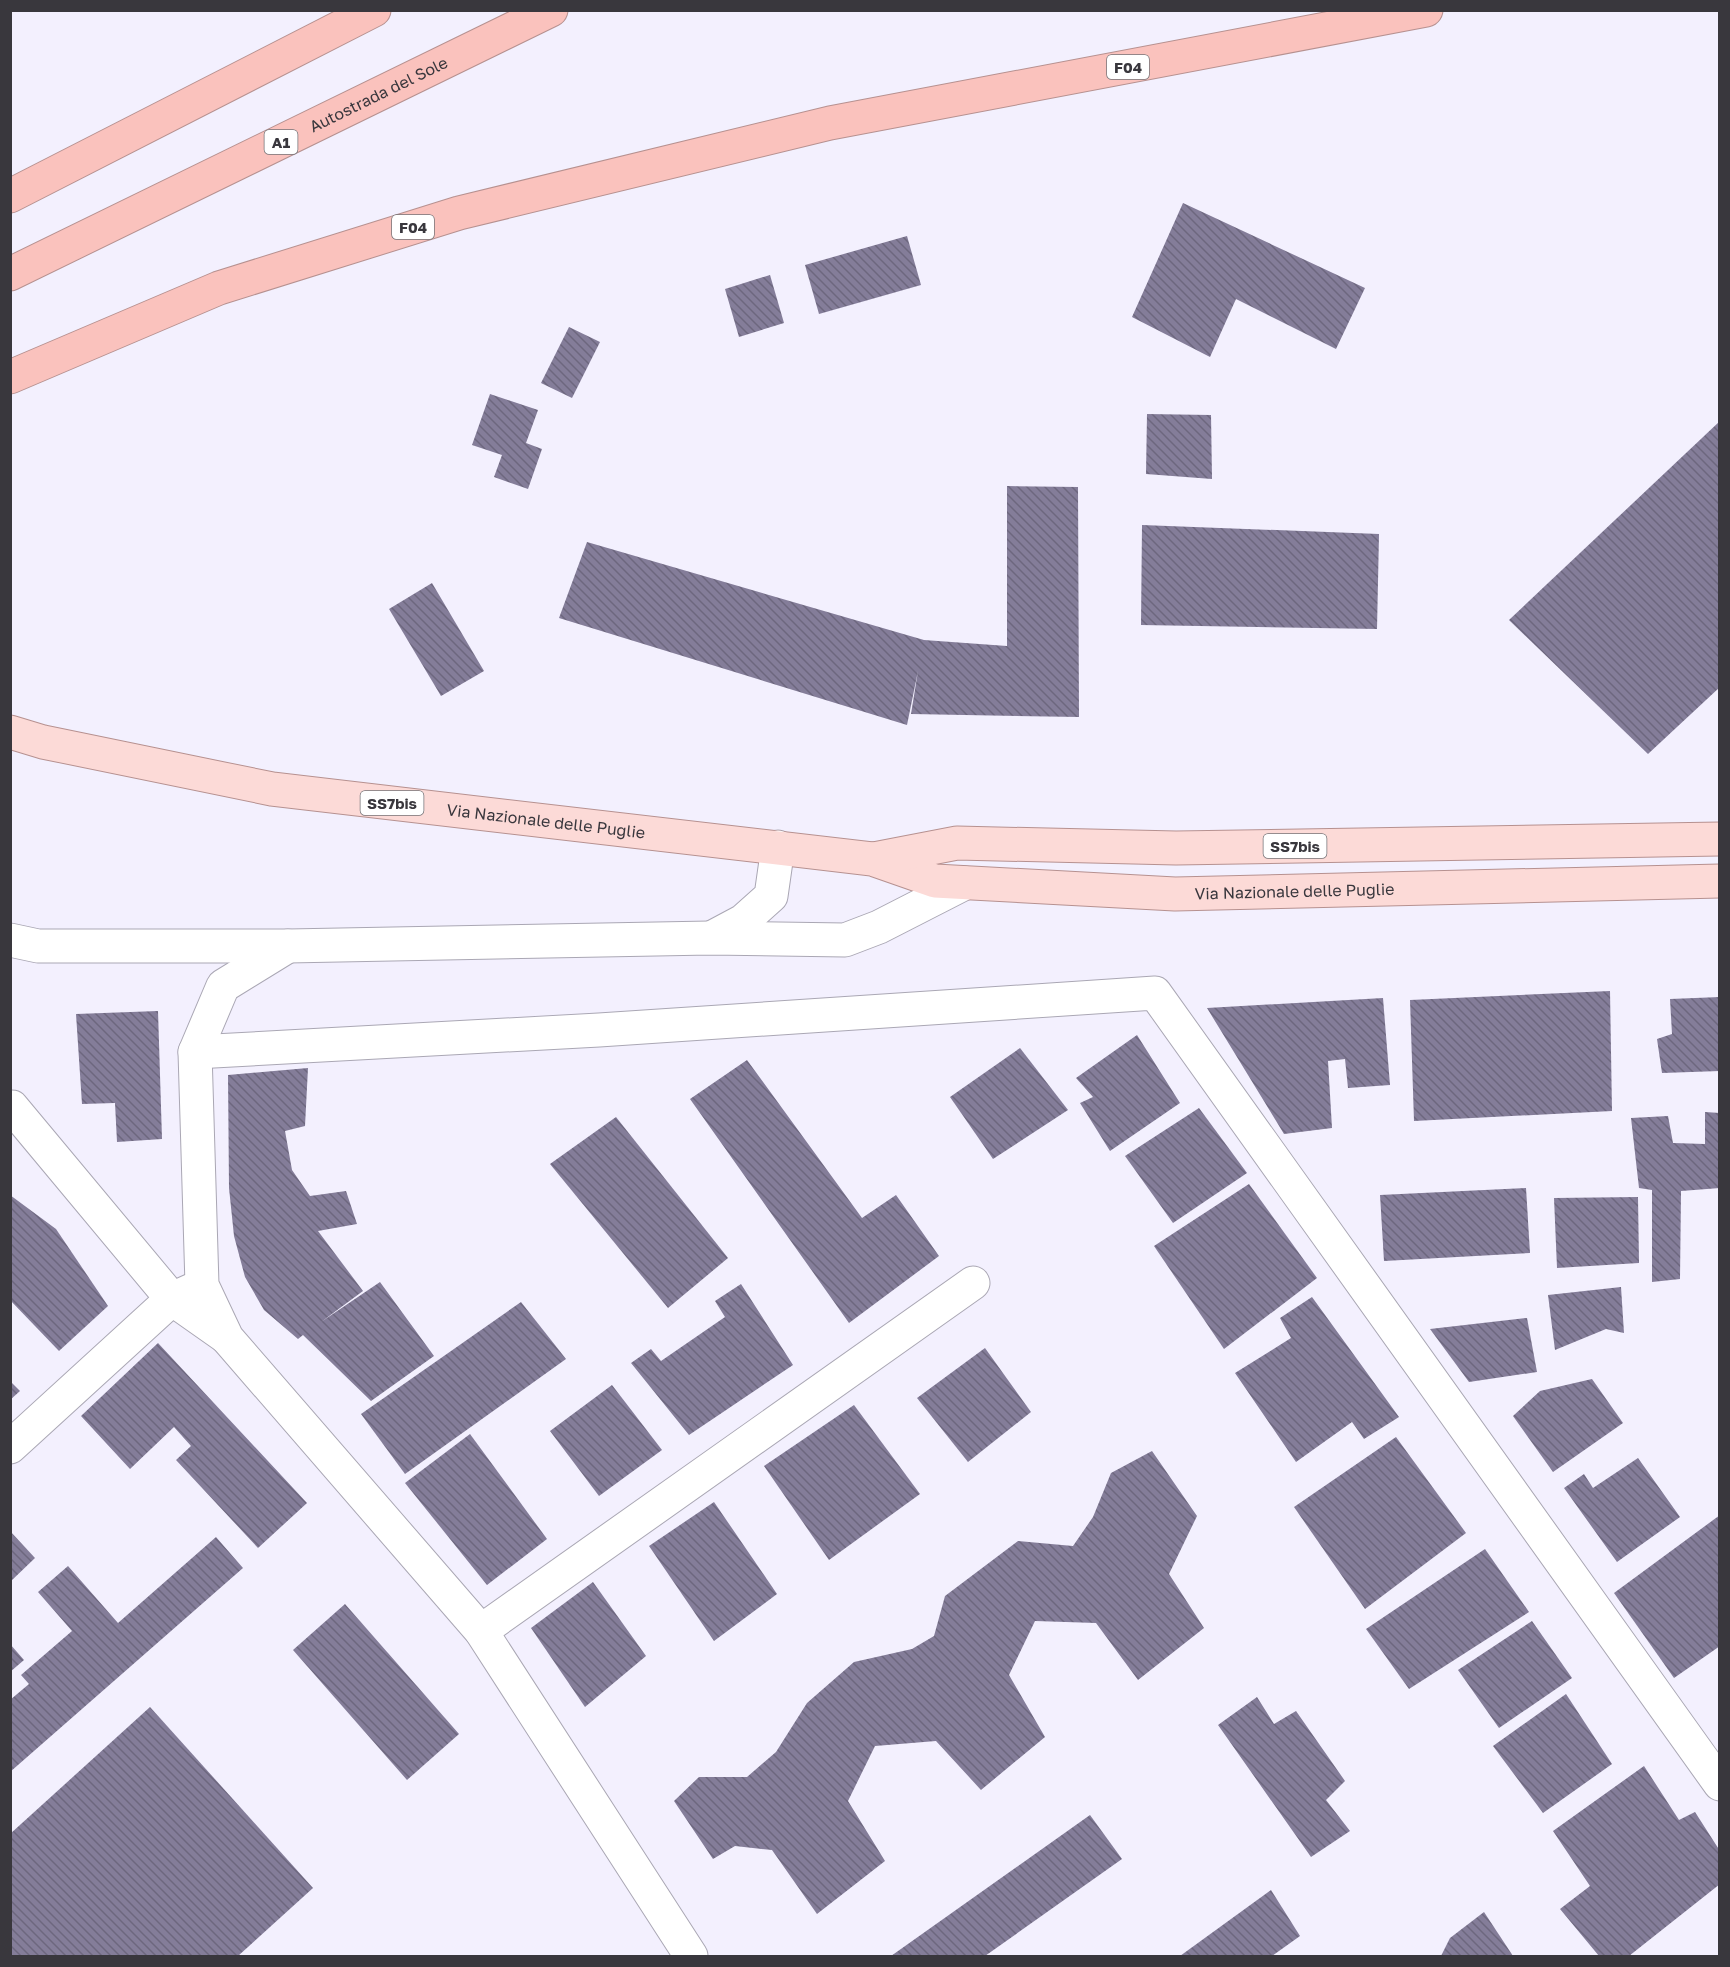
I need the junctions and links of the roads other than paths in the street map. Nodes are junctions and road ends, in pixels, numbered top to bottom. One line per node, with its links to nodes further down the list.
1 (551, 10): 5 (highway, Autostrada del Sole / A1)
2 (1426, 10): 6 (highway, F04)
3 (363, 14): 4 (highway)
4 (10, 196)
5 (10, 274)
6 (10, 377)
7 (10, 732): 9 (main road, Via Nazionale delle Puglie / SS7bis)
8 (1719, 839): 10 (main road, Via Nazionale delle Puglie / SS7bis)
9 (778, 847): 10 (main road, Via Nazionale delle Puglie / SS7bis); 13 (street)
10 (872, 859): 12 (main road, Via Nazionale delle Puglie / SS7bis)
11 (1719, 881): 12 (main road, Via Nazionale delle Puglie / SS7bis)
12 (965, 883): 13 (street)
13 (710, 938): 15 (street)
14 (10, 940): 15 (street)
15 (288, 946): 16 (street)
16 (195, 1052): 19 (street); 24 (street)
17 (11, 1107): 20 (street)
18 (973, 1283): 23 (street)
19 (202, 1285): 20 (street); 21 (street)
20 (172, 1299): 21 (street); 22 (street)
21 (227, 1338): 23 (street)
22 (10, 1447)
23 (481, 1631): 25 (street)
24 (1719, 1784)
25 (691, 1956)

